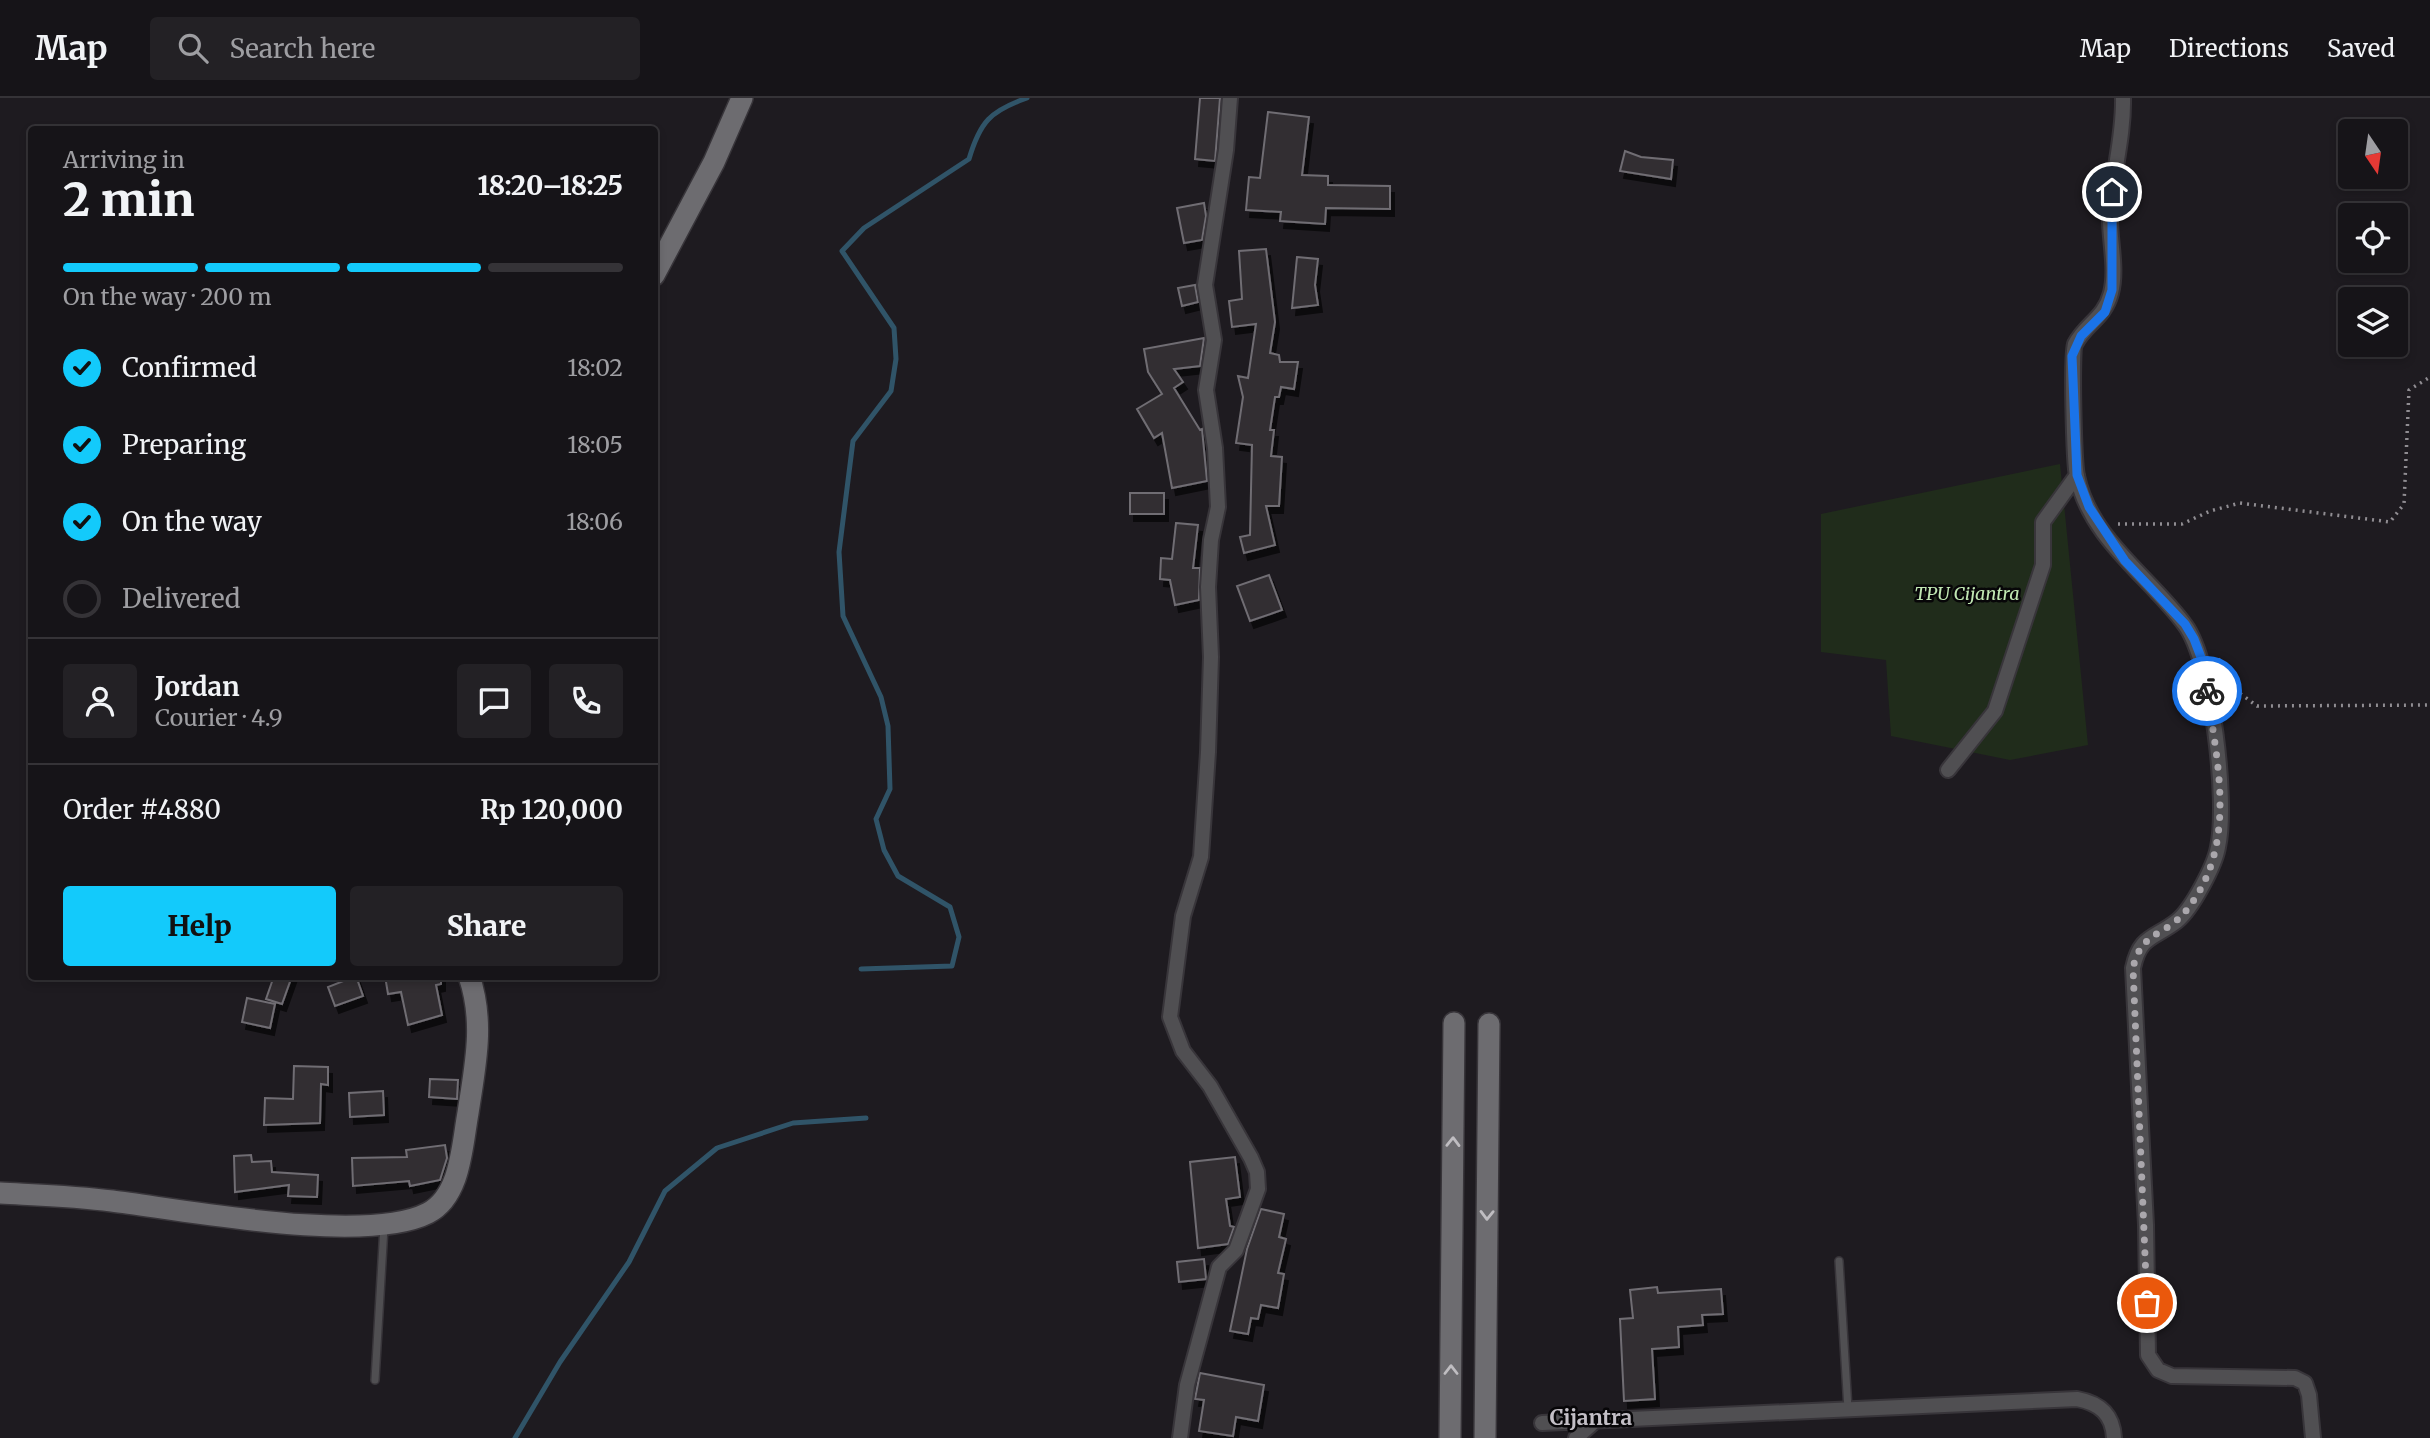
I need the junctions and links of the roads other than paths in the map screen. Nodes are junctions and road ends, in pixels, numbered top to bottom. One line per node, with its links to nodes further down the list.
1 (742, 98): 4 (street)
2 (1230, 98): 19 (street)
3 (2123, 98): 5 (street)
4 (658, 267)
5 (2077, 475): 6 (street); 24 (street)
6 (1948, 770)
7 (470, 980): 11 (street)
8 (1454, 1023): 13 (street, one-way to 8)
9 (1489, 1024): 14 (street, one-way to 14)
10 (0, 1193): 11 (street)
11 (384, 1226): 15 (lane)
12 (1839, 1262): 16 (lane)
13 (1451, 1287): 14 (street); 20 (street, one-way to 13)
14 (1486, 1287): 21 (street)
15 (375, 1380)
16 (1848, 1409): 17 (street); 23 (street)
17 (1596, 1420): 18 (street); 22 (street)
18 (1542, 1423)
19 (1181, 1438)
20 (1450, 1438)
21 (1485, 1438)
22 (1576, 1438)
23 (2115, 1438)
24 (2313, 1438)

